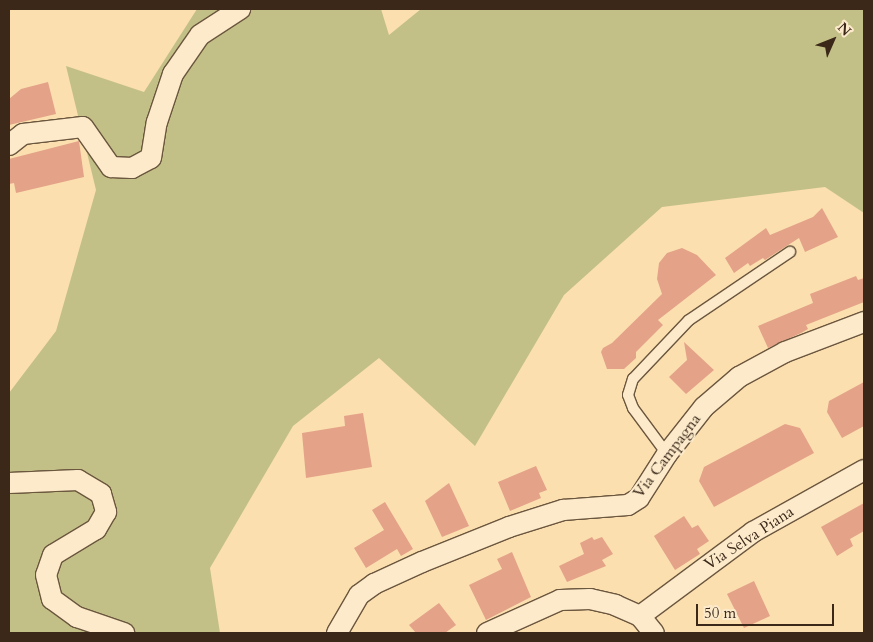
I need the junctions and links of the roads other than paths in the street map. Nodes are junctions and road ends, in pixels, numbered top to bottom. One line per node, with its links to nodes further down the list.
1 (240, 9): 2 (street)
2 (9, 145)
3 (790, 252): 5 (lane)
4 (864, 322): 5 (street, Via Campagna)
5 (667, 454): 10 (street, Via Campagna)
6 (864, 470): 8 (street, Via Selva Piana)
7 (9, 483): 9 (street)
8 (640, 616): 11 (street); 12 (street)
9 (124, 633)
10 (337, 633)
11 (487, 633)
12 (654, 633)

